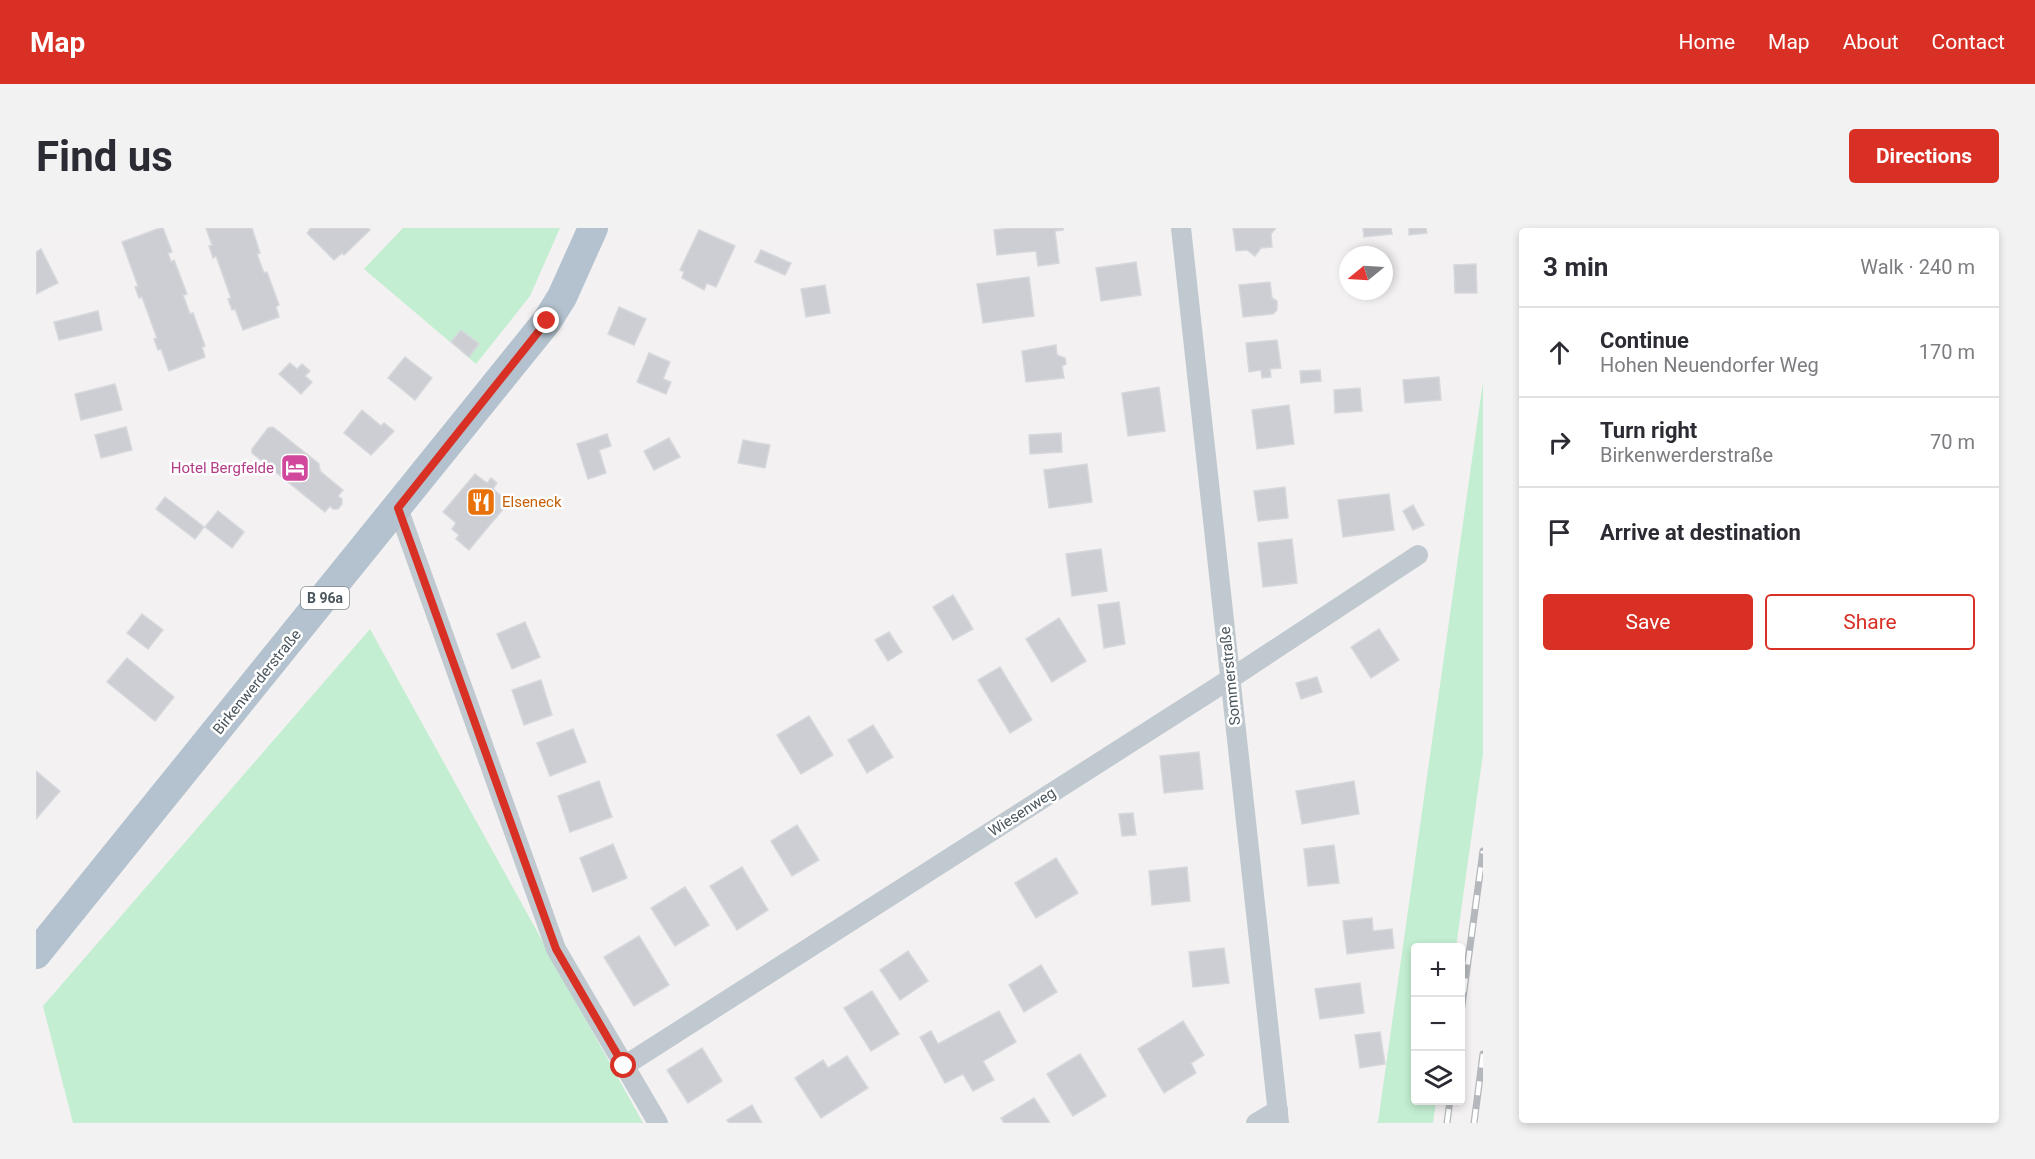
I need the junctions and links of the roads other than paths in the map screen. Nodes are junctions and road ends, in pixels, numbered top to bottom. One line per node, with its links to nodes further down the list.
1 (593, 228): 3 (main road, Birkenwerderstraße / B 96a)
2 (1181, 228): 5 (street, Sommerstraße)
3 (398, 508): 6 (main road, Birkenwerderstraße / B 96a); 7 (street)
4 (1418, 555): 5 (street, Wiesenweg)
5 (1230, 679): 7 (street, Wiesenweg); 8 (street, Sommerstraße)
6 (36, 954)
7 (624, 1066): 9 (street)
8 (1278, 1117): 10 (street)
9 (658, 1123)
10 (1256, 1123)

